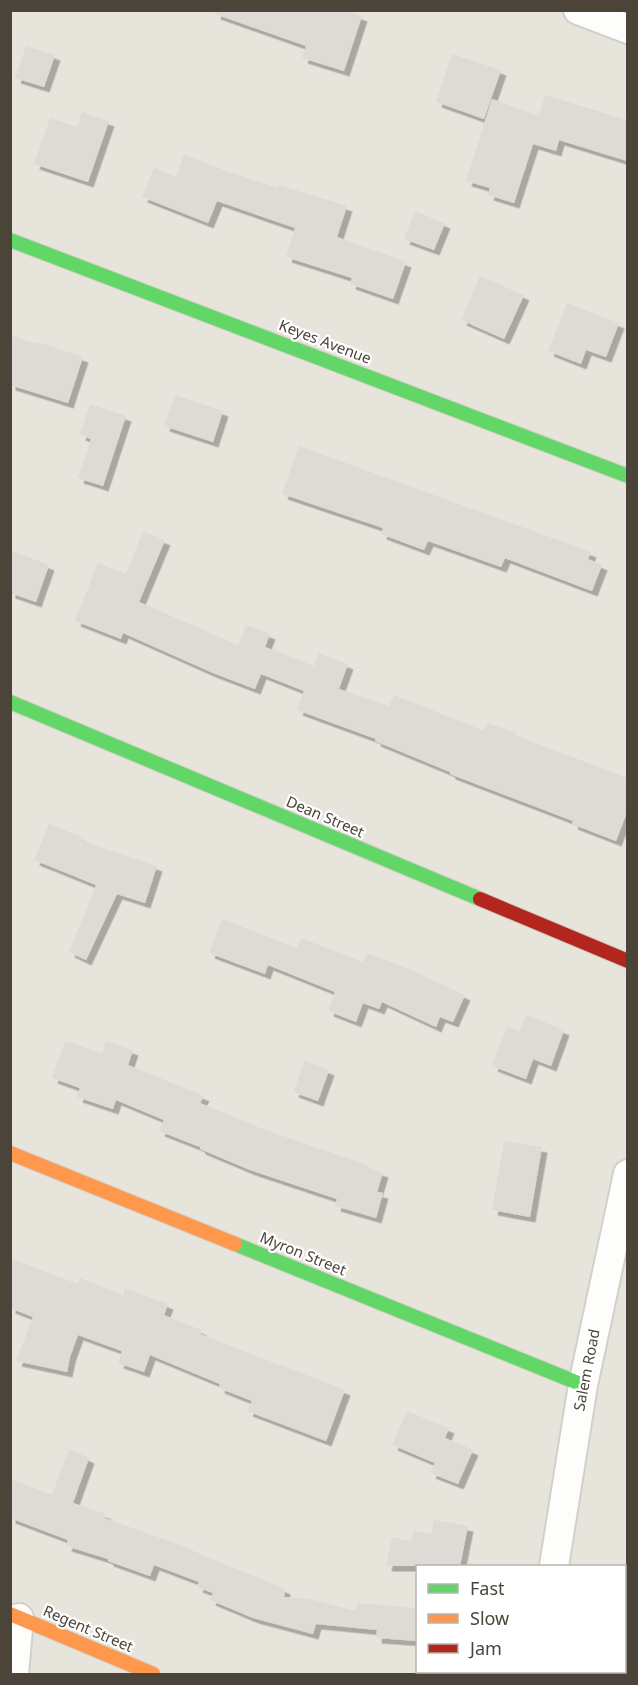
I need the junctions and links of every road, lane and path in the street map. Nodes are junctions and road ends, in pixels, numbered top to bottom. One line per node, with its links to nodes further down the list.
1 (578, 10): 2 (street)
2 (627, 29)
3 (10, 240): 4 (street, Keyes Avenue)
4 (627, 476)
5 (10, 702): 6 (street, Dean Street)
6 (627, 961)
7 (10, 1153): 9 (street, Myron Street)
8 (627, 1174): 9 (street, Salem Road)
9 (583, 1385): 10 (street, Salem Road)
10 (554, 1565)
11 (15, 1616): 12 (street); 13 (street, Regent Street)
12 (14, 1674)
13 (153, 1674)

